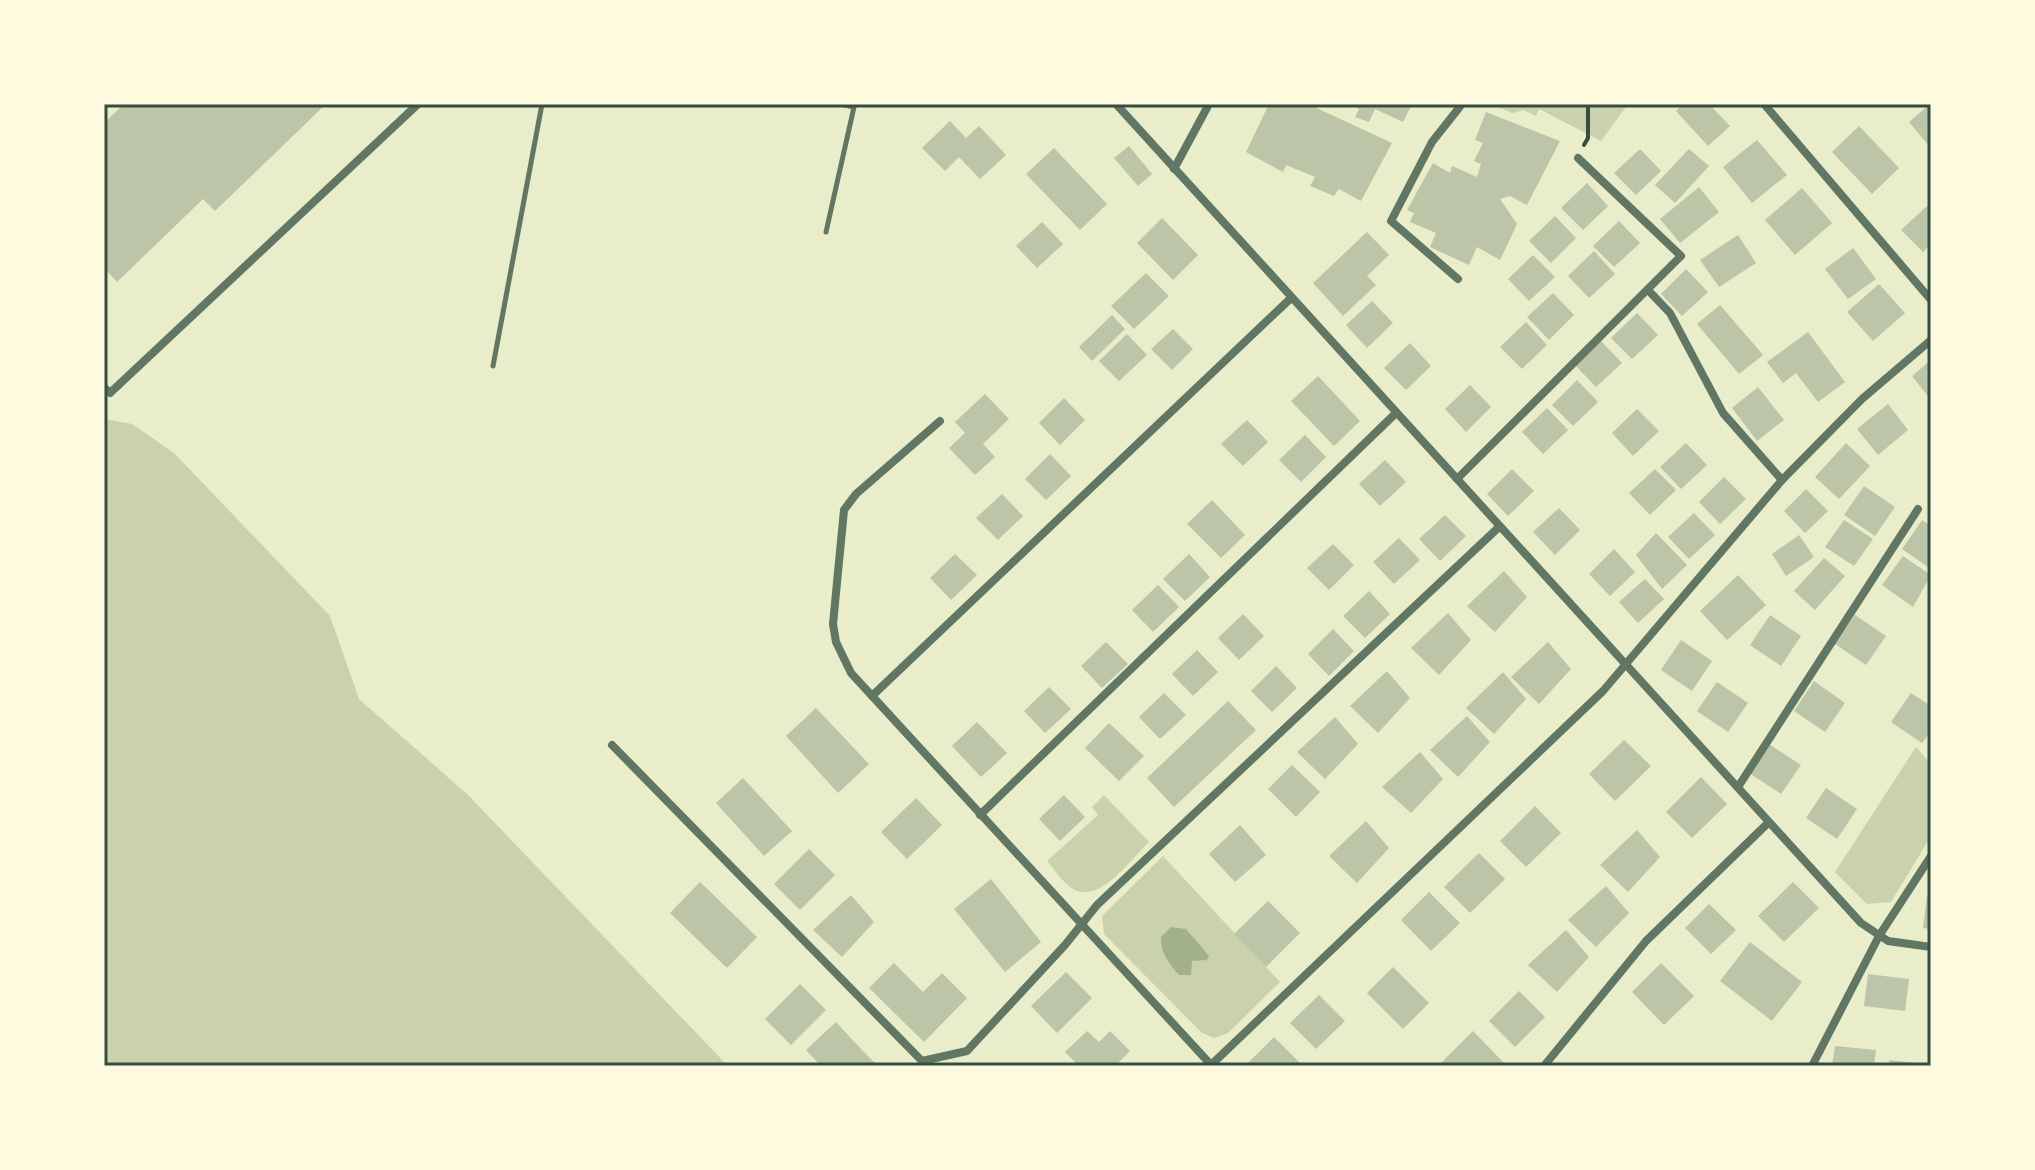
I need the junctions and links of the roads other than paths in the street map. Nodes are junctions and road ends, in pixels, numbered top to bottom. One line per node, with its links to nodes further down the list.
1 (418, 104): 17 (street)
2 (542, 104): 16 (lane)
3 (840, 104): 10 (lane)
4 (1116, 104): 9 (street)
5 (1209, 104): 9 (street)
6 (1462, 104): 11 (street)
7 (1764, 104): 14 (street)
8 (1578, 158): 12 (street)
9 (1174, 169): 13 (street)
10 (826, 232)
11 (1458, 279)
12 (1648, 290): 20 (street); 21 (street)
13 (1291, 298): 18 (street); 25 (street)
14 (1931, 300)
15 (1931, 340): 21 (street)
16 (493, 366)
17 (107, 390)
18 (1396, 413): 20 (street); 28 (street)
19 (940, 421): 25 (street)
20 (1457, 479): 23 (street)
21 (1782, 480): 24 (street)
22 (1918, 509): 27 (street)
23 (1499, 527): 24 (street); 31 (street)
24 (1625, 662): 27 (street); 35 (street)
25 (872, 696): 28 (street)
26 (612, 745): 34 (street)
27 (1738, 787): 29 (street)
28 (980, 815): 31 (street)
29 (1768, 823): 32 (street); 36 (street)
30 (1931, 856): 32 (street)
31 (1081, 924): 34 (street); 35 (street)
32 (1879, 936): 33 (street); 37 (street)
33 (1931, 947)
34 (934, 1062)
35 (1211, 1065)
36 (1544, 1066)
37 (1812, 1066)

